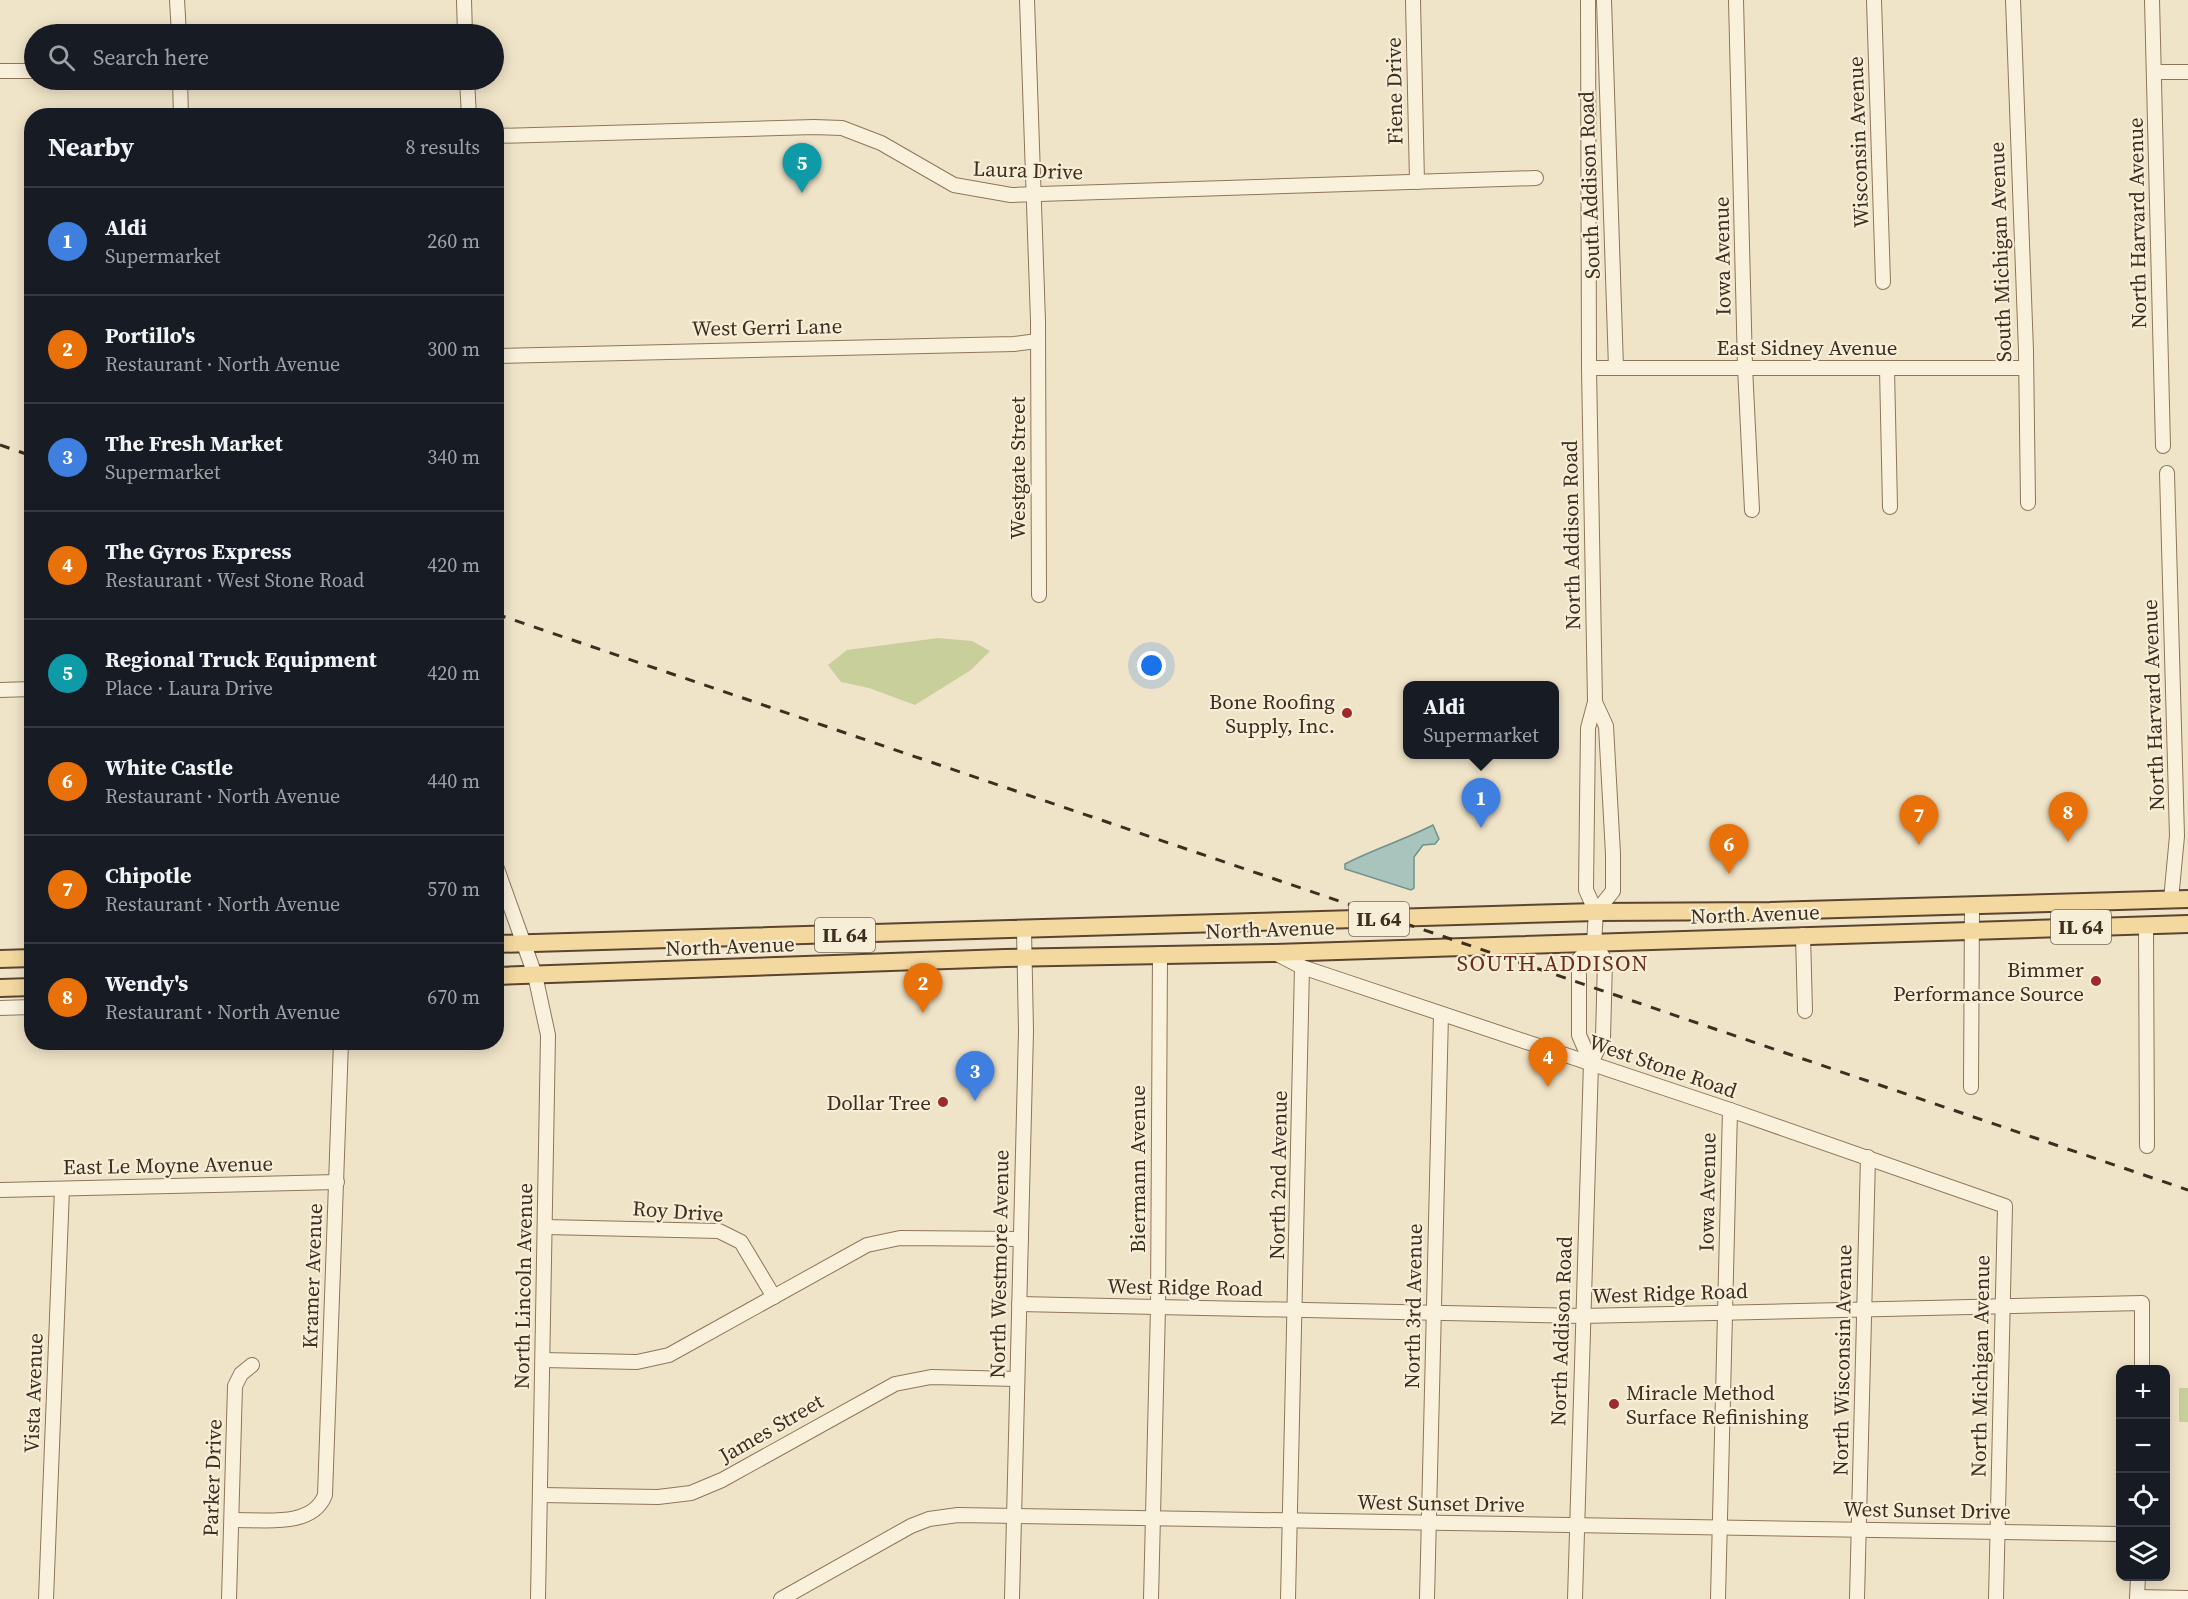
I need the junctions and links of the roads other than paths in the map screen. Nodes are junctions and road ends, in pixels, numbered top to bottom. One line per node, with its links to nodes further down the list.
1 (177, 0): 11 (street)
2 (464, 0): 12 (street)
3 (1027, 0): 24 (street, Westgate Street)
4 (1413, 0): 23 (street, Fiene Drive)
5 (1588, 0): 29 (street, South Addison Road)
6 (1604, 0): 30 (street, South Addison Road)
7 (1737, 0): 28 (street, Iowa Avenue)
8 (1874, 0): 25 (street, Wisconsin Avenue)
9 (2013, 0): 31 (street, South Michigan Avenue)
10 (2152, 0): 15 (street, North Harvard Avenue)
11 (178, 24)
12 (465, 24)
13 (0, 71): 14 (street)
14 (24, 71)
15 (2154, 72): 16 (street); 33 (street, North Harvard Avenue)
16 (2188, 72)
17 (181, 90): 19 (street)
18 (468, 90): 20 (street)
19 (182, 108)
20 (469, 108)
21 (504, 136): 24 (street, Laura Drive)
22 (1536, 178): 23 (street, Laura Drive)
23 (1417, 182): 24 (street, Laura Drive)
24 (1034, 195): 26 (street, Westgate Street)
25 (1883, 282)
26 (1037, 341): 27 (street, West Gerri Lane); 38 (street, Westgate Street)
27 (504, 356)
28 (1745, 367): 30 (street, East Sidney Avenue); 32 (street, East Sidney Avenue); 37 (street, Iowa Avenue)
29 (1589, 368): 30 (street, East Sidney Avenue); 41 (street, North Addison Road)
30 (1616, 368)
31 (2025, 368): 32 (street, East Sidney Avenue); 35 (street, South Michigan Avenue)
32 (1887, 369): 36 (street)
33 (2163, 446)
34 (2167, 473): 42 (street, North Harvard Avenue)
35 (2028, 503)
36 (1890, 507)
37 (1752, 510)
38 (1039, 595)
39 (24, 689): 40 (street)
40 (0, 690)
41 (1595, 702): 46 (street, North Addison Road); 46 (street, North Addison Road)
42 (2182, 736): 44 (street, North Harvard Avenue)
43 (504, 887): 52 (street, North Lincoln Avenue)
44 (2180, 900): 45 (main road, North Avenue / IL 64)
45 (1972, 904): 46 (main road, North Avenue / IL 64); 50 (street)
46 (1596, 912): 49 (main road, North Avenue / IL 64); 53 (street, North Addison Road)
47 (2188, 924): 48 (main road, North Avenue / IL 64)
48 (2146, 925): 50 (main road, North Avenue / IL 64); 73 (street)
49 (1024, 930): 52 (main road, North Avenue / IL 64); 58 (street, North Westmore Avenue)
50 (1973, 932): 51 (main road, North Avenue / IL 64); 71 (street)
51 (1803, 935): 53 (main road, North Avenue / IL 64); 67 (street)
52 (525, 943): 54 (main road, North Avenue / IL 64); 61 (street, North Lincoln Avenue)
53 (1594, 943): 55 (main road, North Avenue / IL 64); 70 (street, North Addison Road); 70 (street, North Addison Road)
54 (504, 944)
55 (1275, 953): 56 (main road, North Avenue / IL 64); 60 (street, West Stone Road)
56 (1160, 954): 58 (main road, North Avenue / IL 64); 84 (street, Biermann Avenue)
57 (24, 958): 59 (main road)
58 (1024, 958): 61 (main road, North Avenue / IL 64); 80 (street, North Westmore Avenue)
59 (0, 959)
60 (1302, 967): 68 (street, West Stone Road); 86 (street, North 2nd Avenue)
61 (535, 975): 62 (main road, North Avenue / IL 64); 79 (street, North Lincoln Avenue)
62 (504, 976)
63 (24, 987): 64 (main road)
64 (0, 988)
65 (24, 1007): 66 (street)
66 (0, 1008)
67 (1805, 1011)
68 (1441, 1014): 70 (street, West Stone Road); 88 (street, North 3rd Avenue)
69 (341, 1050): 75 (street, Kramer Avenue)
70 (1591, 1063): 72 (street, West Stone Road); 89 (street, North Addison Road)
71 (1971, 1087)
72 (1730, 1110): 74 (street, West Stone Road); 87 (street, Iowa Avenue)
73 (2147, 1146)
74 (1868, 1158): 78 (street, West Stone Road); 85 (street, North Wisconsin Avenue)
75 (337, 1182): 76 (street, East Le Moyne Avenue); 97 (street, Kramer Avenue)
76 (62, 1189): 77 (street, East Le Moyne Avenue); 108 (street, Vista Avenue)
77 (0, 1190)
78 (2005, 1206): 83 (street, North Michigan Avenue)
79 (546, 1227): 81 (street, Roy Drive); 90 (street, North Lincoln Avenue)
80 (1021, 1239): 81 (street); 82 (street, North Westmore Avenue)
81 (774, 1297): 90 (street)
82 (1019, 1304): 84 (street, West Ridge Road); 93 (street, North Westmore Avenue)
83 (2003, 1305): 85 (street, West Ridge Road); 92 (street, West Ridge Road); 103 (street, North Michigan Avenue)
84 (1158, 1307): 86 (street, West Ridge Road); 96 (street, Biermann Avenue)
85 (1864, 1308): 87 (street, West Ridge Road); 102 (street, North Wisconsin Avenue)
86 (1295, 1311): 88 (street, West Ridge Road); 98 (street, North 2nd Avenue)
87 (1725, 1312): 89 (street, West Ridge Road); 101 (street, Iowa Avenue)
88 (1434, 1314): 89 (street, West Ridge Road); 99 (street, North 3rd Avenue)
89 (1582, 1316): 100 (street, North Addison Road)
90 (543, 1360): 94 (street, North Lincoln Avenue)
91 (252, 1365): 97 (street, Parker Drive)
92 (2142, 1365)
93 (1017, 1379): 94 (street, James Street); 95 (street, North Westmore Avenue)
94 (540, 1495): 110 (street, North Lincoln Avenue)
95 (1014, 1517): 96 (street, West Sunset Drive); 111 (street, West Sunset Drive); 112 (street, North Westmore Avenue)
96 (1152, 1519): 98 (street, West Sunset Drive); 113 (street, Biermann Avenue)
97 (232, 1520): 109 (street, Parker Drive)
98 (1290, 1521): 99 (street, West Sunset Drive); 114 (street, North 2nd Avenue)
99 (1428, 1524): 100 (street, West Sunset Drive); 115 (street, North 3rd Avenue)
100 (1578, 1526): 101 (street, West Sunset Drive); 116 (street, North Addison Road)
101 (1720, 1527): 102 (street, West Sunset Drive); 117 (street, Iowa Avenue)
102 (1859, 1530): 103 (street, West Sunset Drive); 118 (street, North Wisconsin Avenue)
103 (1998, 1532): 104 (street, West Sunset Drive); 119 (street, North Michigan Avenue)
104 (2116, 1534)
105 (2138, 1581): 106 (street)
106 (2137, 1598): 107 (street)
107 (2188, 1598)
108 (46, 1599)
109 (229, 1599)
110 (538, 1599)
111 (781, 1599)
112 (1012, 1599)
113 (1151, 1599)
114 (1288, 1599)
115 (1426, 1599)
116 (1575, 1599)
117 (1718, 1599)
118 (1857, 1599)
119 (1996, 1599)

